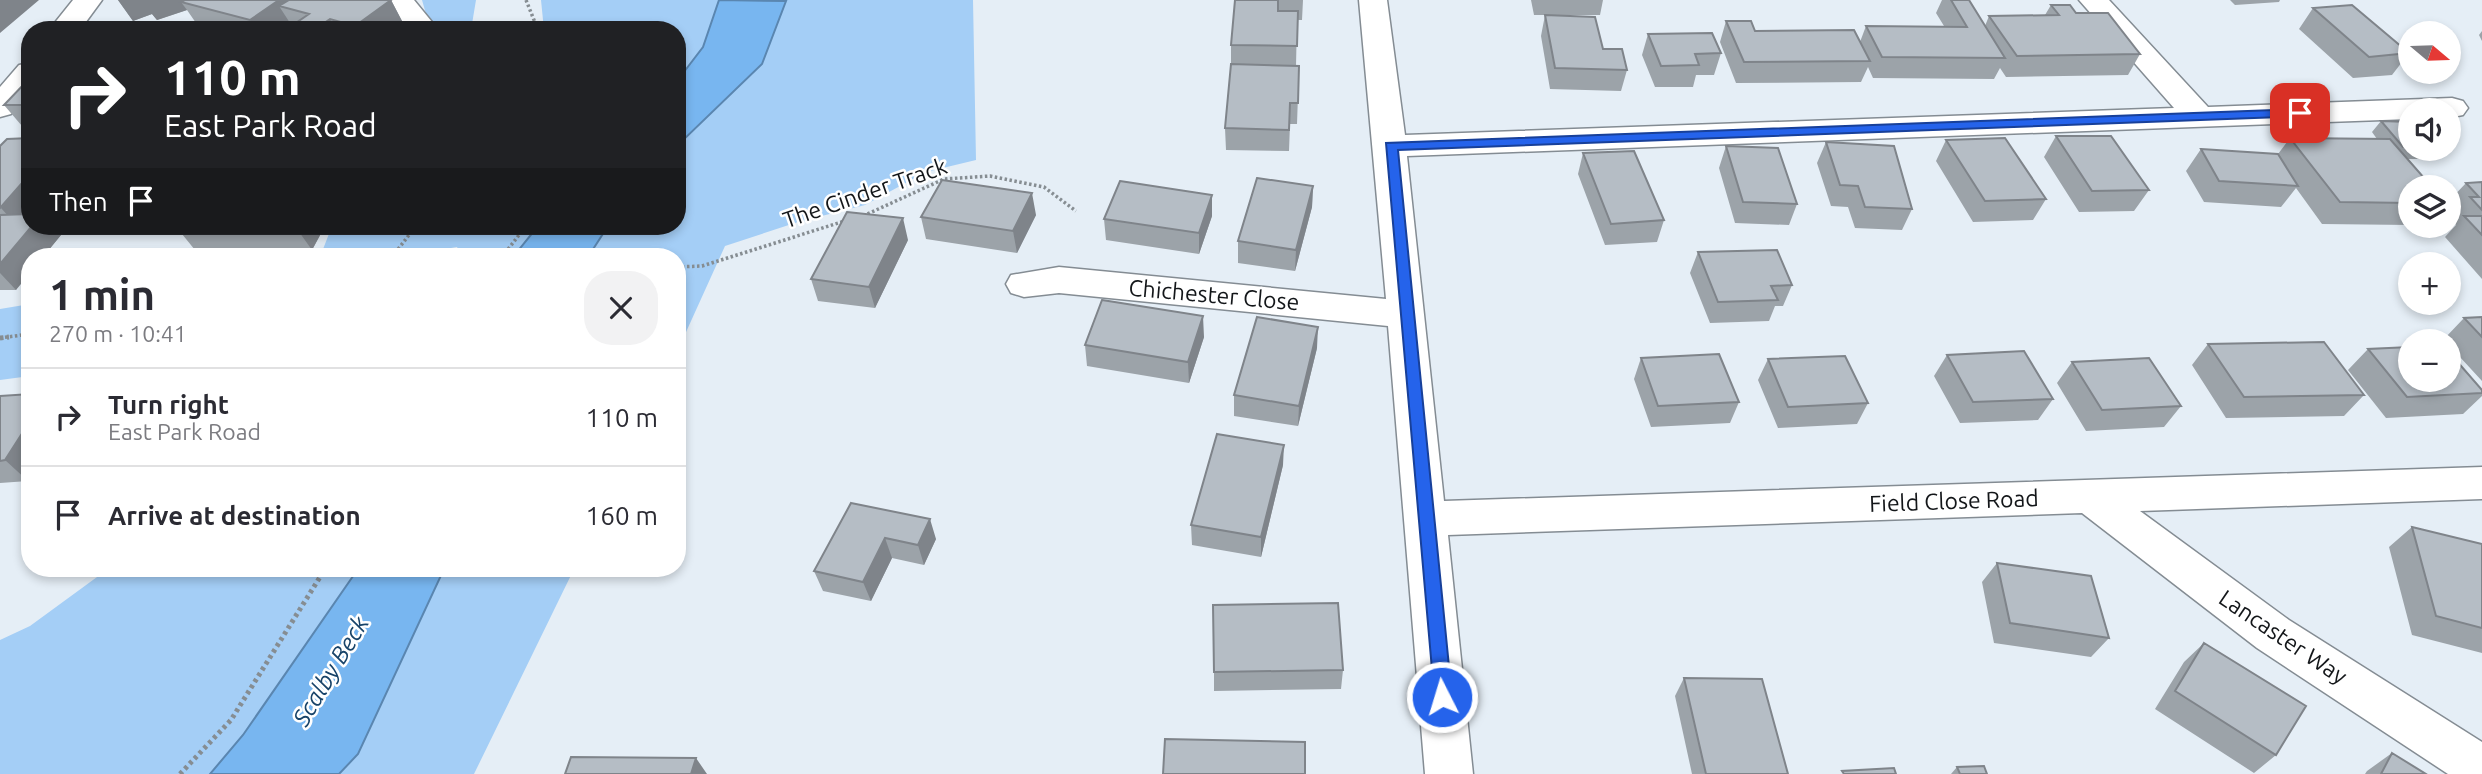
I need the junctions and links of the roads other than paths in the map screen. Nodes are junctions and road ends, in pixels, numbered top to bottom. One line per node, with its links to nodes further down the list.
1 (88, 0): 5 (street)
2 (398, 0): 6 (street)
3 (1373, 0): 11 (street)
4 (2093, 0): 10 (street)
5 (71, 21)
6 (416, 21)
7 (21, 82): 8 (street)
8 (0, 107)
9 (2398, 109): 10 (street)
10 (2199, 116): 11 (street)
11 (1391, 146): 13 (street)
12 (1024, 284): 13 (street, Chichester Close)
13 (1404, 314): 16 (street)
14 (2482, 483): 15 (street, Field Close Road)
15 (2089, 496): 16 (street, Field Close Road); 17 (street, Lancaster Way)
16 (1425, 519): 18 (street)
17 (2482, 769)
18 (1449, 774)

